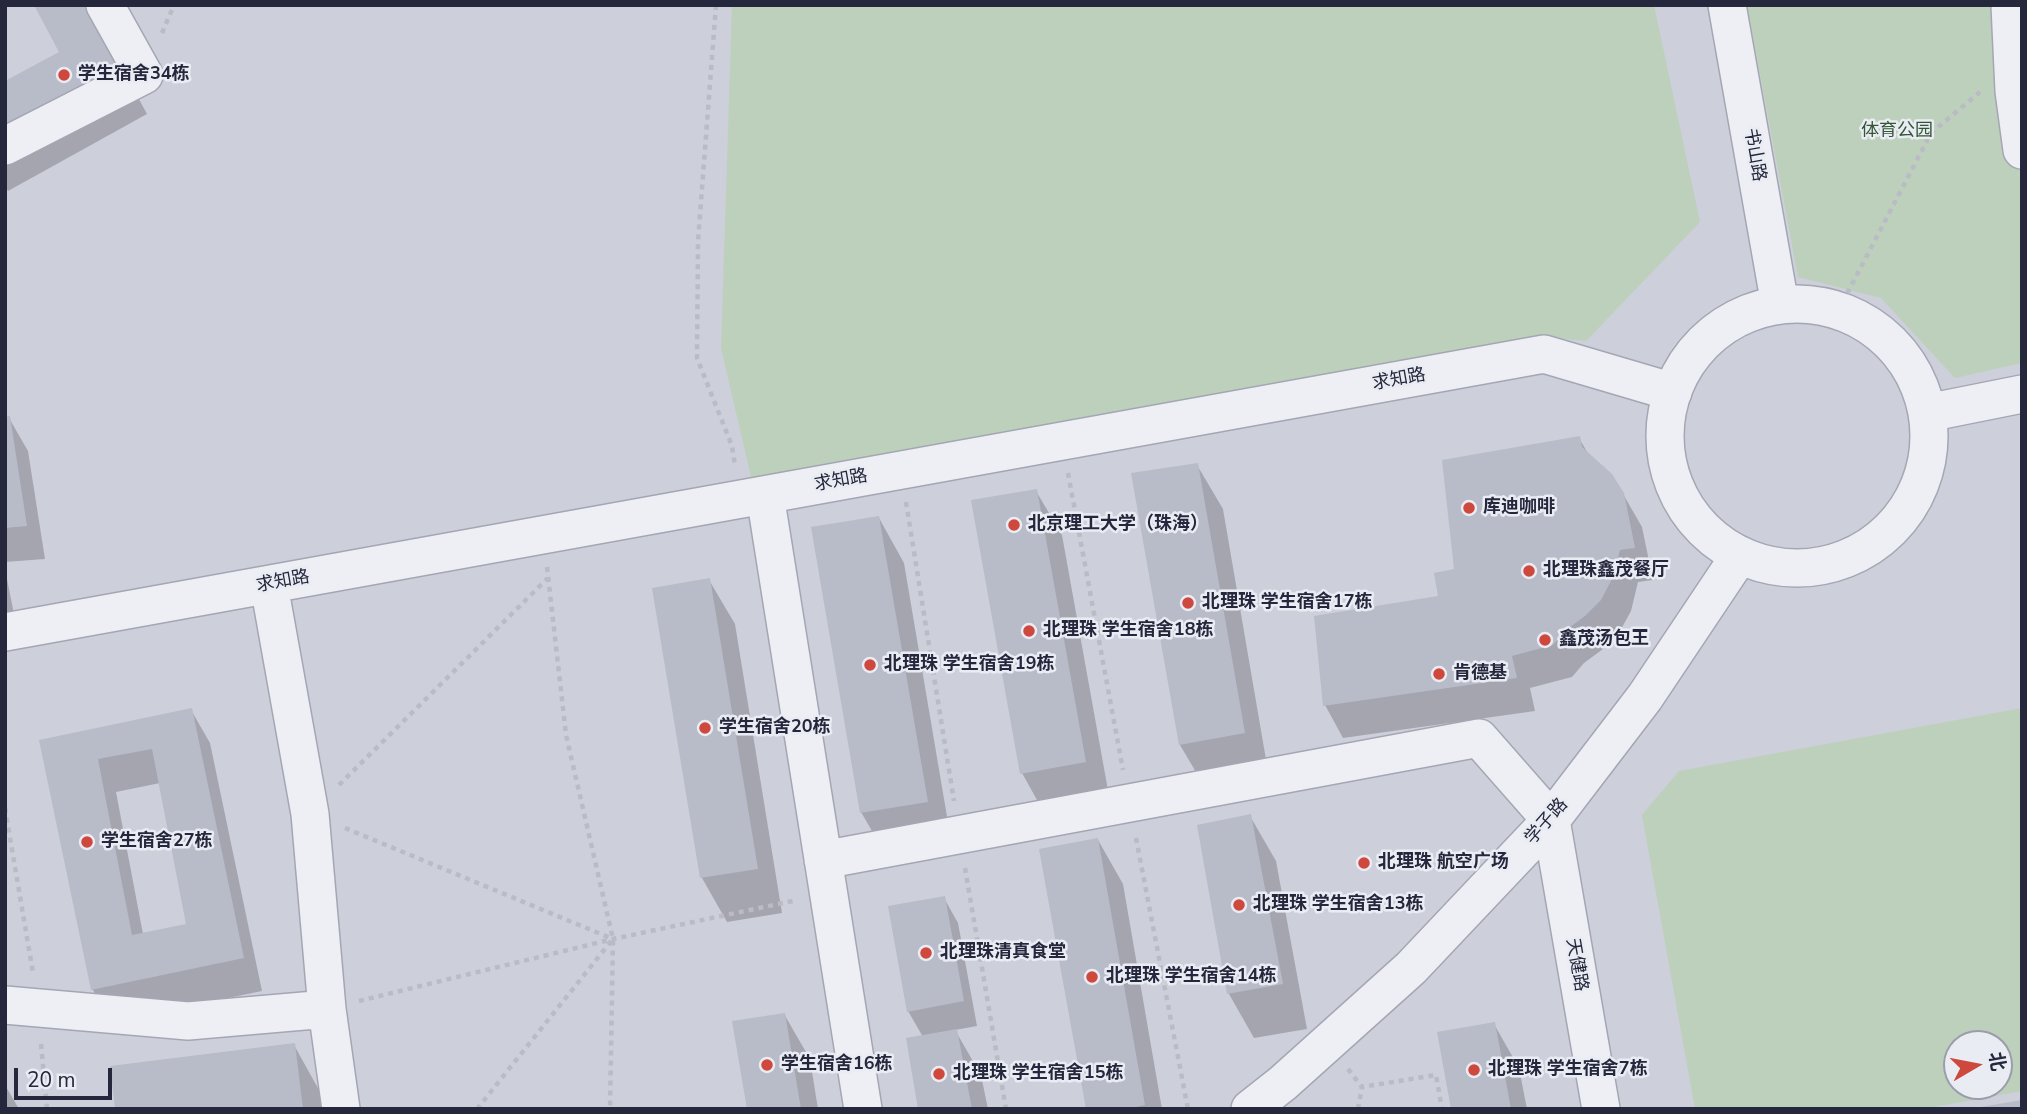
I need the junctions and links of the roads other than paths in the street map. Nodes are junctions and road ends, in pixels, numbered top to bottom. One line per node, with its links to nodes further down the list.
1 (105, 5): 4 (street)
2 (1727, 5): 6 (street, 书山路)
3 (2010, 5): 5 (street)
4 (5, 146)
5 (2022, 149)
6 (1780, 305): 7 (street); 9 (street)
7 (1673, 392): 10 (street, 求知路); 11 (street)
8 (2022, 394): 9 (street)
9 (1927, 413): 11 (street)
10 (753, 497): 12 (street, 求知路); 15 (street)
11 (1740, 555): 14 (street, 学子路)
12 (269, 585): 13 (street, 求知路); 17 (street)
13 (5, 632)
14 (1551, 820): 15 (street); 20 (street, 学子路); 21 (street, 天健路)
15 (826, 877): 19 (street)
16 (22, 1007): 17 (street)
17 (327, 1009): 18 (street)
18 (341, 1109)
19 (863, 1109)
20 (1250, 1109)
21 (1601, 1109)

